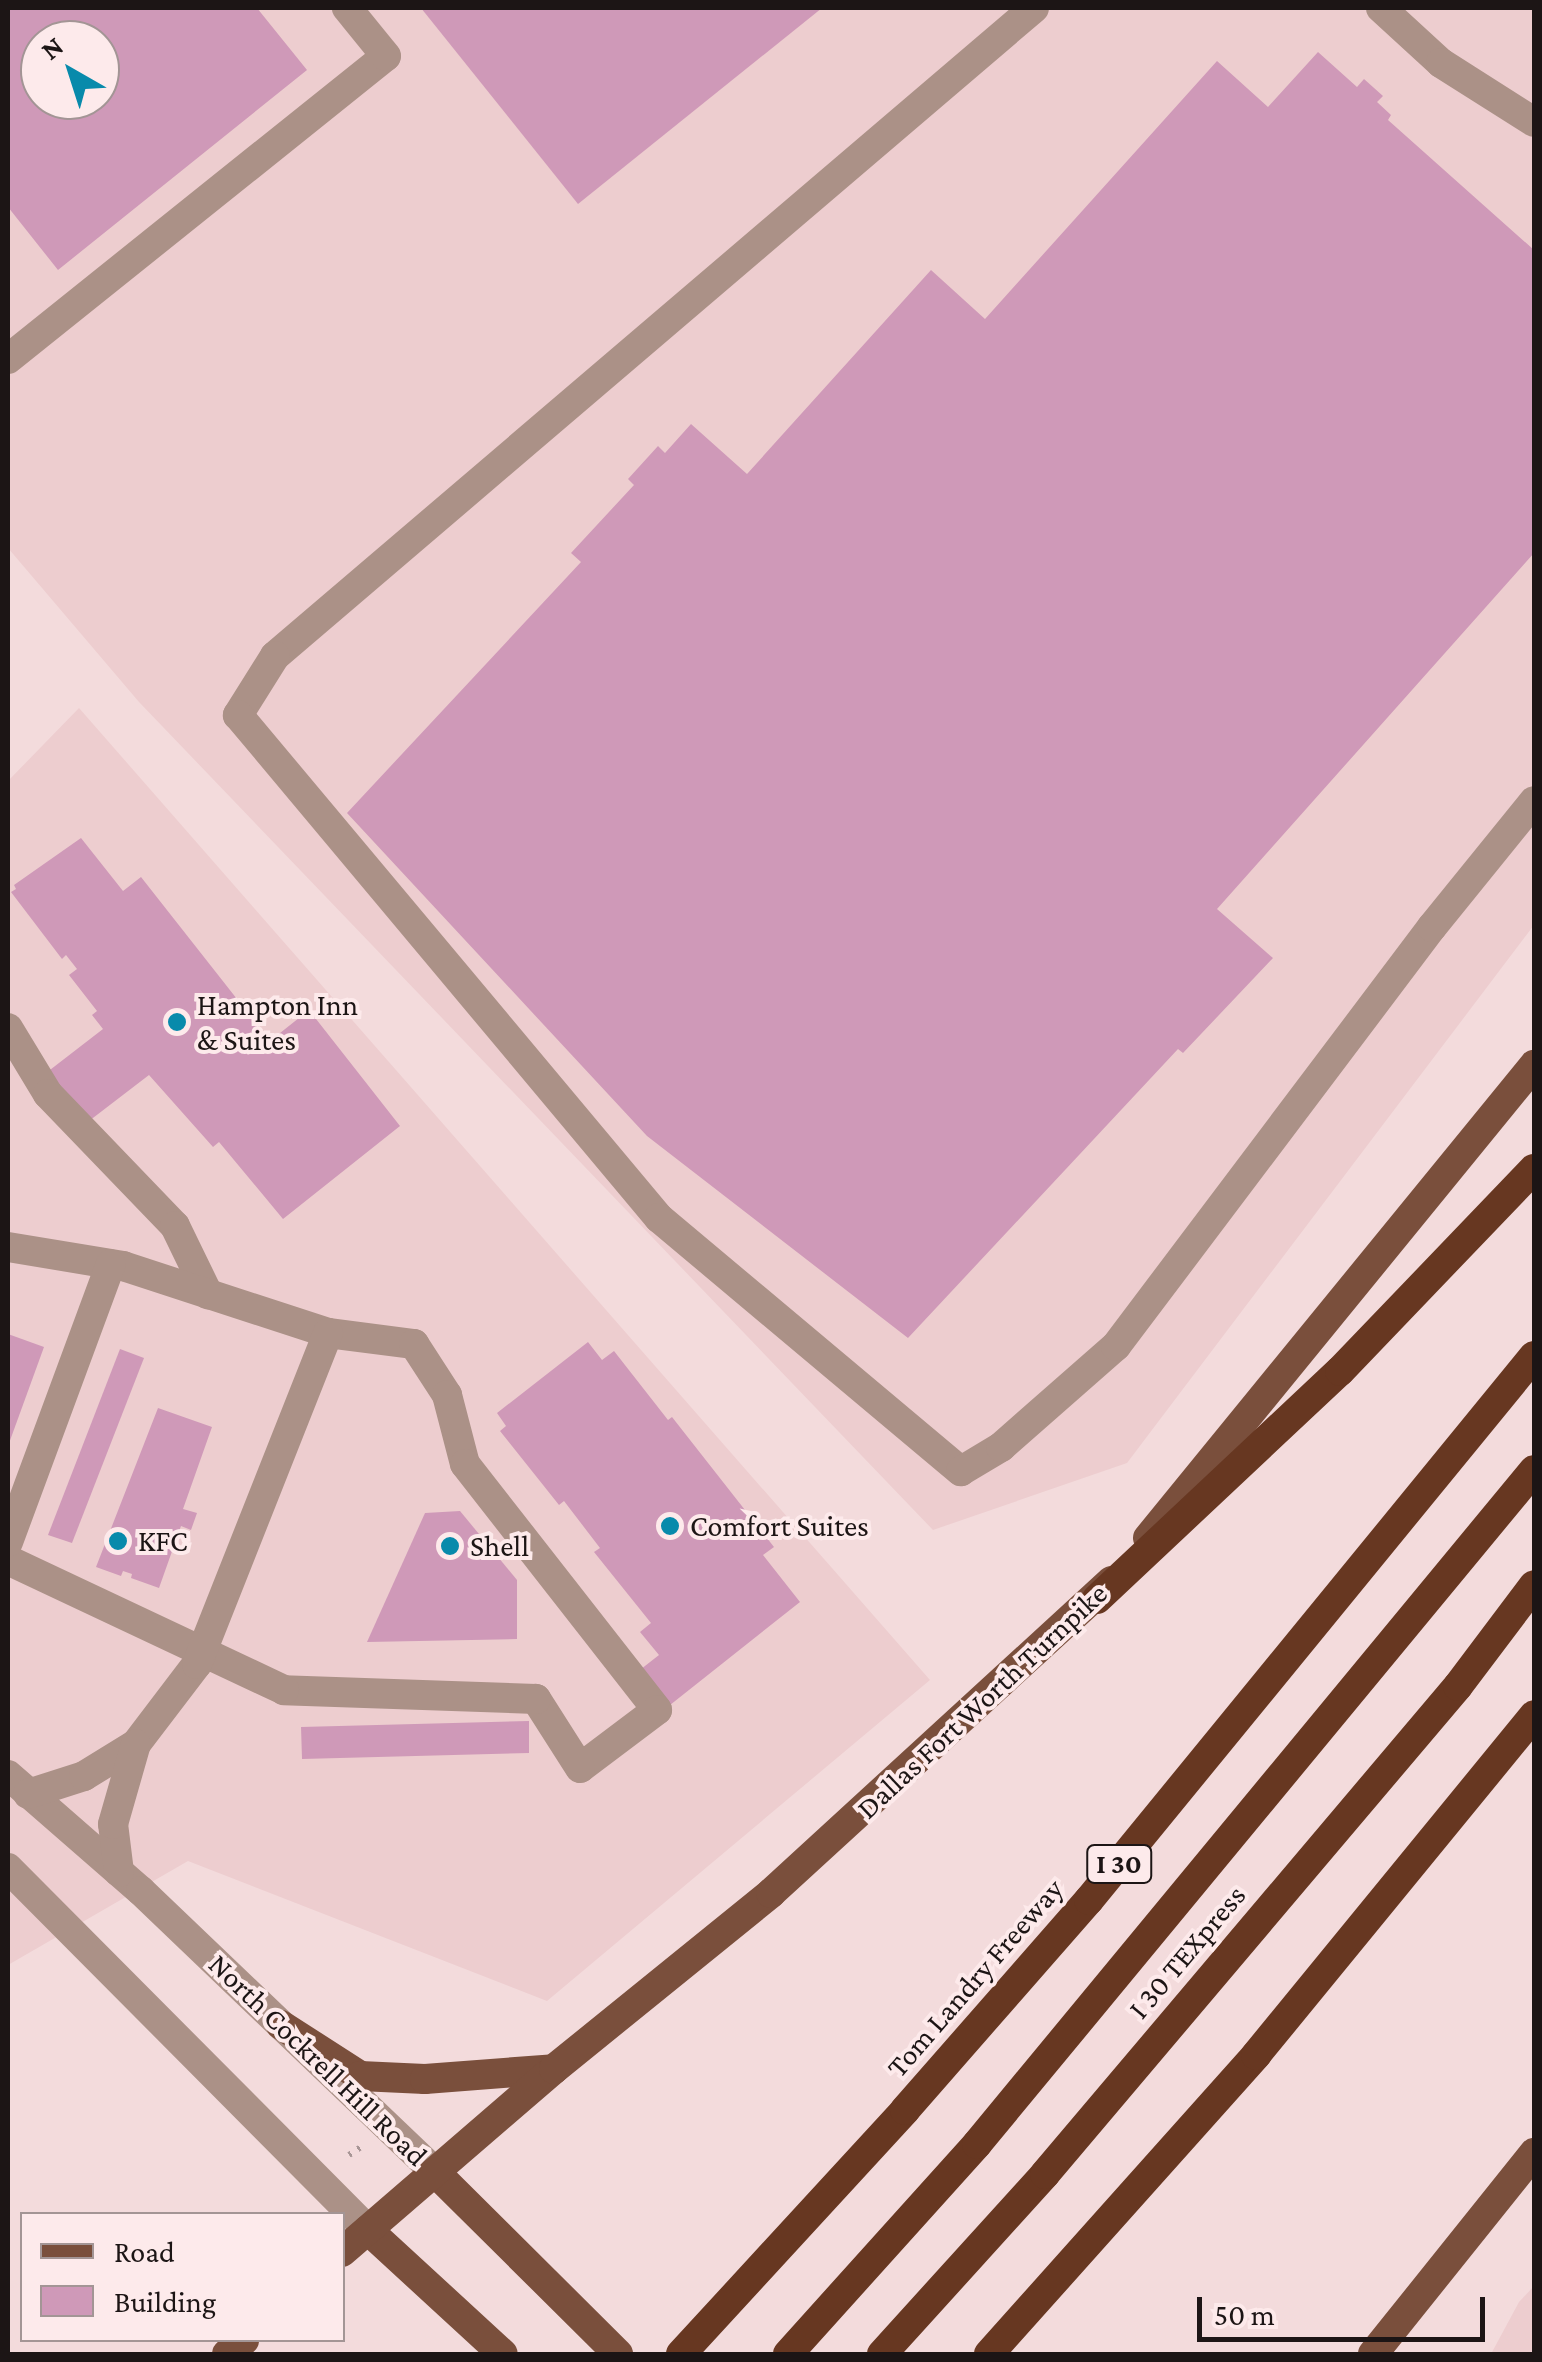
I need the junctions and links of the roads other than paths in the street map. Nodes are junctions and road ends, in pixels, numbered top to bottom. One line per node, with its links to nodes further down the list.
1 (348, 8): 5 (street)
2 (1034, 8): 6 (street)
3 (1381, 8): 4 (street)
4 (1534, 122)
5 (8, 359)
6 (1534, 801)
7 (8, 1028): 12 (street)
8 (1534, 1065): 19 (main road, Dallas Fort Worth Turnpike)
9 (1534, 1169): 19 (highway)
10 (8, 1247): 11 (street)
11 (111, 1264): 12 (street); 16 (street)
12 (208, 1294): 13 (street)
13 (328, 1333): 20 (street); 20 (street)
14 (1534, 1356): 34 (highway, Tom Landry Freeway / I 30)
15 (1534, 1470): 35 (highway)
16 (8, 1542)
17 (8, 1560): 20 (street)
18 (1534, 1585): 36 (highway, I 30 TEXpress)
19 (1097, 1599): 27 (main road, Dallas Fort Worth Turnpike)
20 (201, 1653): 22 (street)
21 (1534, 1715): 37 (highway)
22 (136, 1744): 23 (street); 25 (street)
23 (18, 1785): 25 (street, North Cockrell Hill Road)
24 (8, 1868): 30 (street)
25 (119, 1872): 26 (street, North Cockrell Hill Road)
26 (281, 2025): 27 (main road); 29 (street, North Cockrell Hill Road)
27 (554, 2070): 29 (main road, Dallas Fort Worth Turnpike)
28 (1534, 2153): 38 (main road)
29 (435, 2172): 30 (main road, Dallas Fort Worth Turnpike); 32 (main road, North Cockrell Hill Road)
30 (368, 2230): 31 (main road, Dallas Fort Worth Turnpike); 33 (main road)
31 (345, 2249)
32 (617, 2353)
33 (503, 2354)
34 (681, 2354)
35 (788, 2354)
36 (882, 2354)
37 (989, 2354)
38 (1373, 2354)

